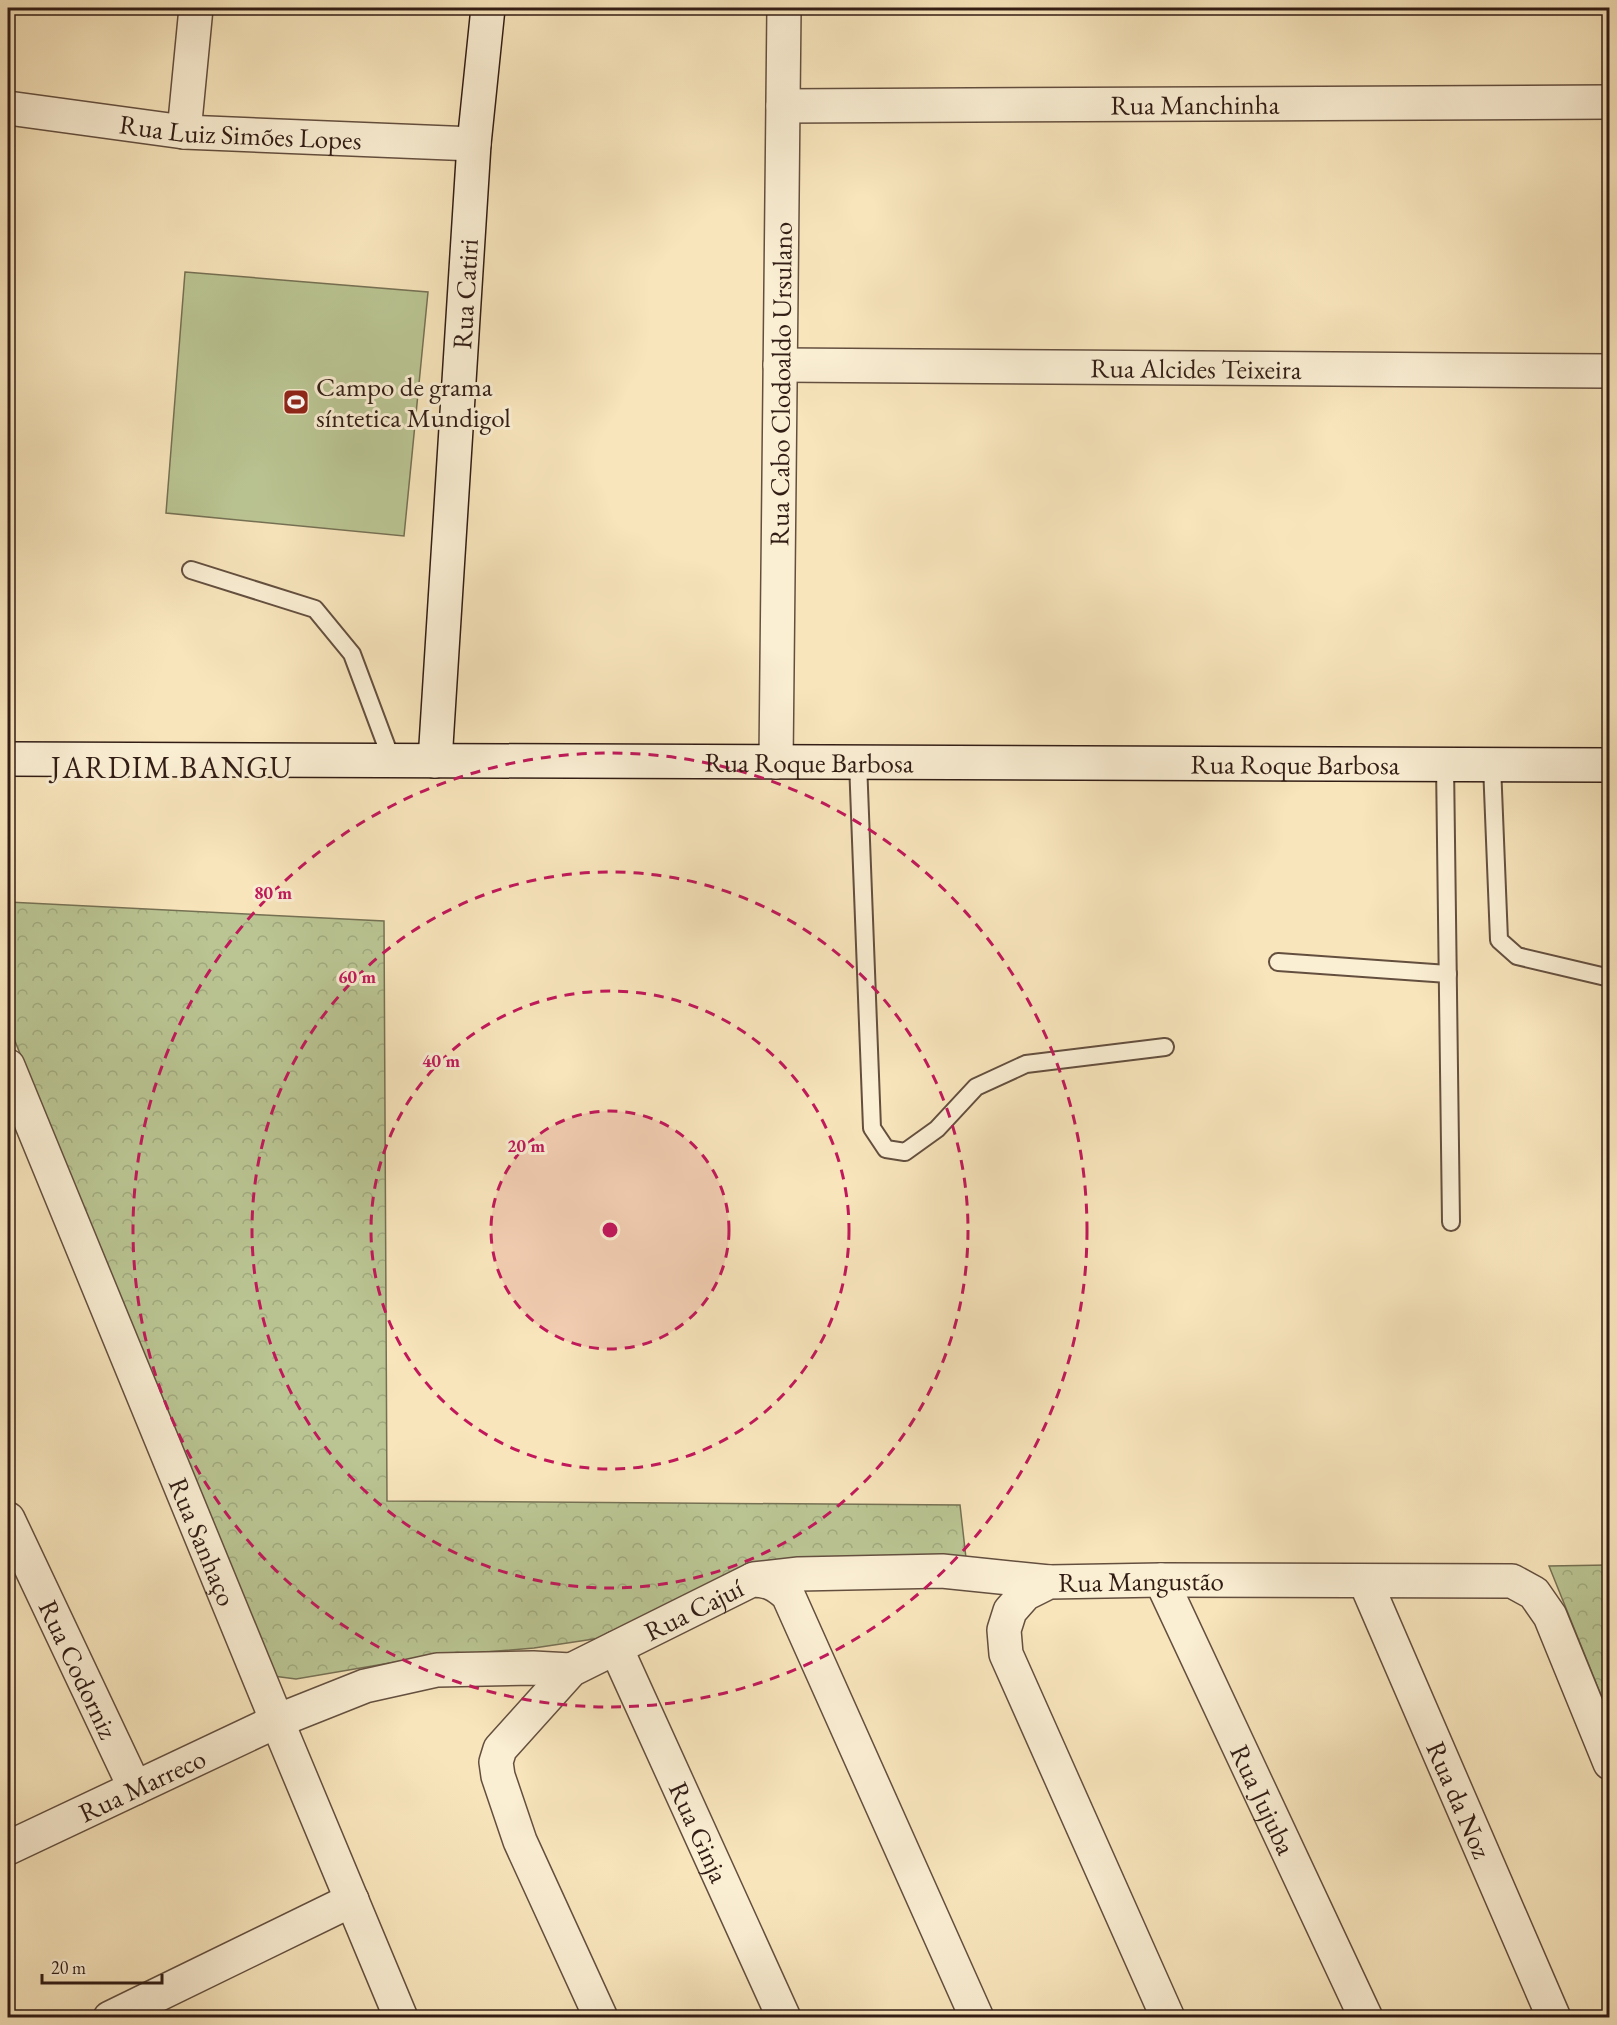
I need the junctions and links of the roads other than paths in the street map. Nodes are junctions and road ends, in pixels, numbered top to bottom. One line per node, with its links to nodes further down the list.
1 (196, 8): 7 (street)
2 (488, 8): 8 (street, Rua Catiri)
3 (784, 8): 5 (street, Rua Cabo Clodoaldo Ursulano)
4 (1610, 102): 5 (street, Rua Manchinha)
5 (783, 106): 9 (street, Rua Cabo Clodoaldo Ursulano)
6 (8, 108): 7 (street, Rua Luiz Simões Lopes)
7 (184, 132): 8 (street, Rua Luiz Simões Lopes)
8 (474, 144): 14 (street, Rua Catiri)
9 (780, 365): 10 (street, Rua Alcides Teixeira); 15 (street, Rua Cabo Clodoaldo Ursulano)
10 (1610, 371)
11 (191, 570): 13 (lane)
12 (8, 759): 13 (street, Rua Roque Barbosa)
13 (392, 760): 14 (street, Rua Roque Barbosa)
14 (435, 761): 15 (street, Rua Roque Barbosa)
15 (776, 762): 16 (street, Rua Roque Barbosa)
16 (858, 762): 17 (street, Rua Roque Barbosa); 23 (lane)
17 (1444, 764): 18 (street, Rua Roque Barbosa); 21 (lane)
18 (1492, 765): 19 (street, Rua Roque Barbosa); 22 (lane)
19 (1610, 765)
20 (1278, 962): 21 (lane)
21 (1448, 974): 25 (lane)
22 (1610, 978)
23 (1165, 1047)
24 (8, 1066): 33 (street, Rua Sanhaço)
25 (1450, 1222)
26 (8, 1519): 35 (street, Rua Codorniz)
27 (752, 1580): 30 (street); 31 (street, Rua Cajuí); 42 (street, Rua Cajuí)
28 (1161, 1580): 29 (street, Rua Mangustão); 30 (street, Rua Mangustão); 44 (street, Rua Jujuba)
29 (1365, 1581): 34 (street, Rua Mangustão); 45 (street, Rua da Noz)
30 (1049, 1582): 43 (street, Rua Mangustão)
31 (616, 1648): 32 (street, Rua Cajuí); 41 (street, Rua Ginja)
32 (571, 1670): 33 (street, Rua Marreco); 40 (street, Rua Cajuí)
33 (277, 1721): 35 (street, Rua Marreco); 37 (street, Rua Sanhaço)
34 (1610, 1762)
35 (135, 1788): 36 (street, Rua Marreco)
36 (8, 1848)
37 (352, 1900): 38 (street); 39 (street, Rua Sanhaço)
38 (110, 2018)
39 (401, 2018)
40 (601, 2018)
41 (784, 2018)
42 (977, 2018)
43 (1168, 2018)
44 (1366, 2018)
45 (1554, 2018)

